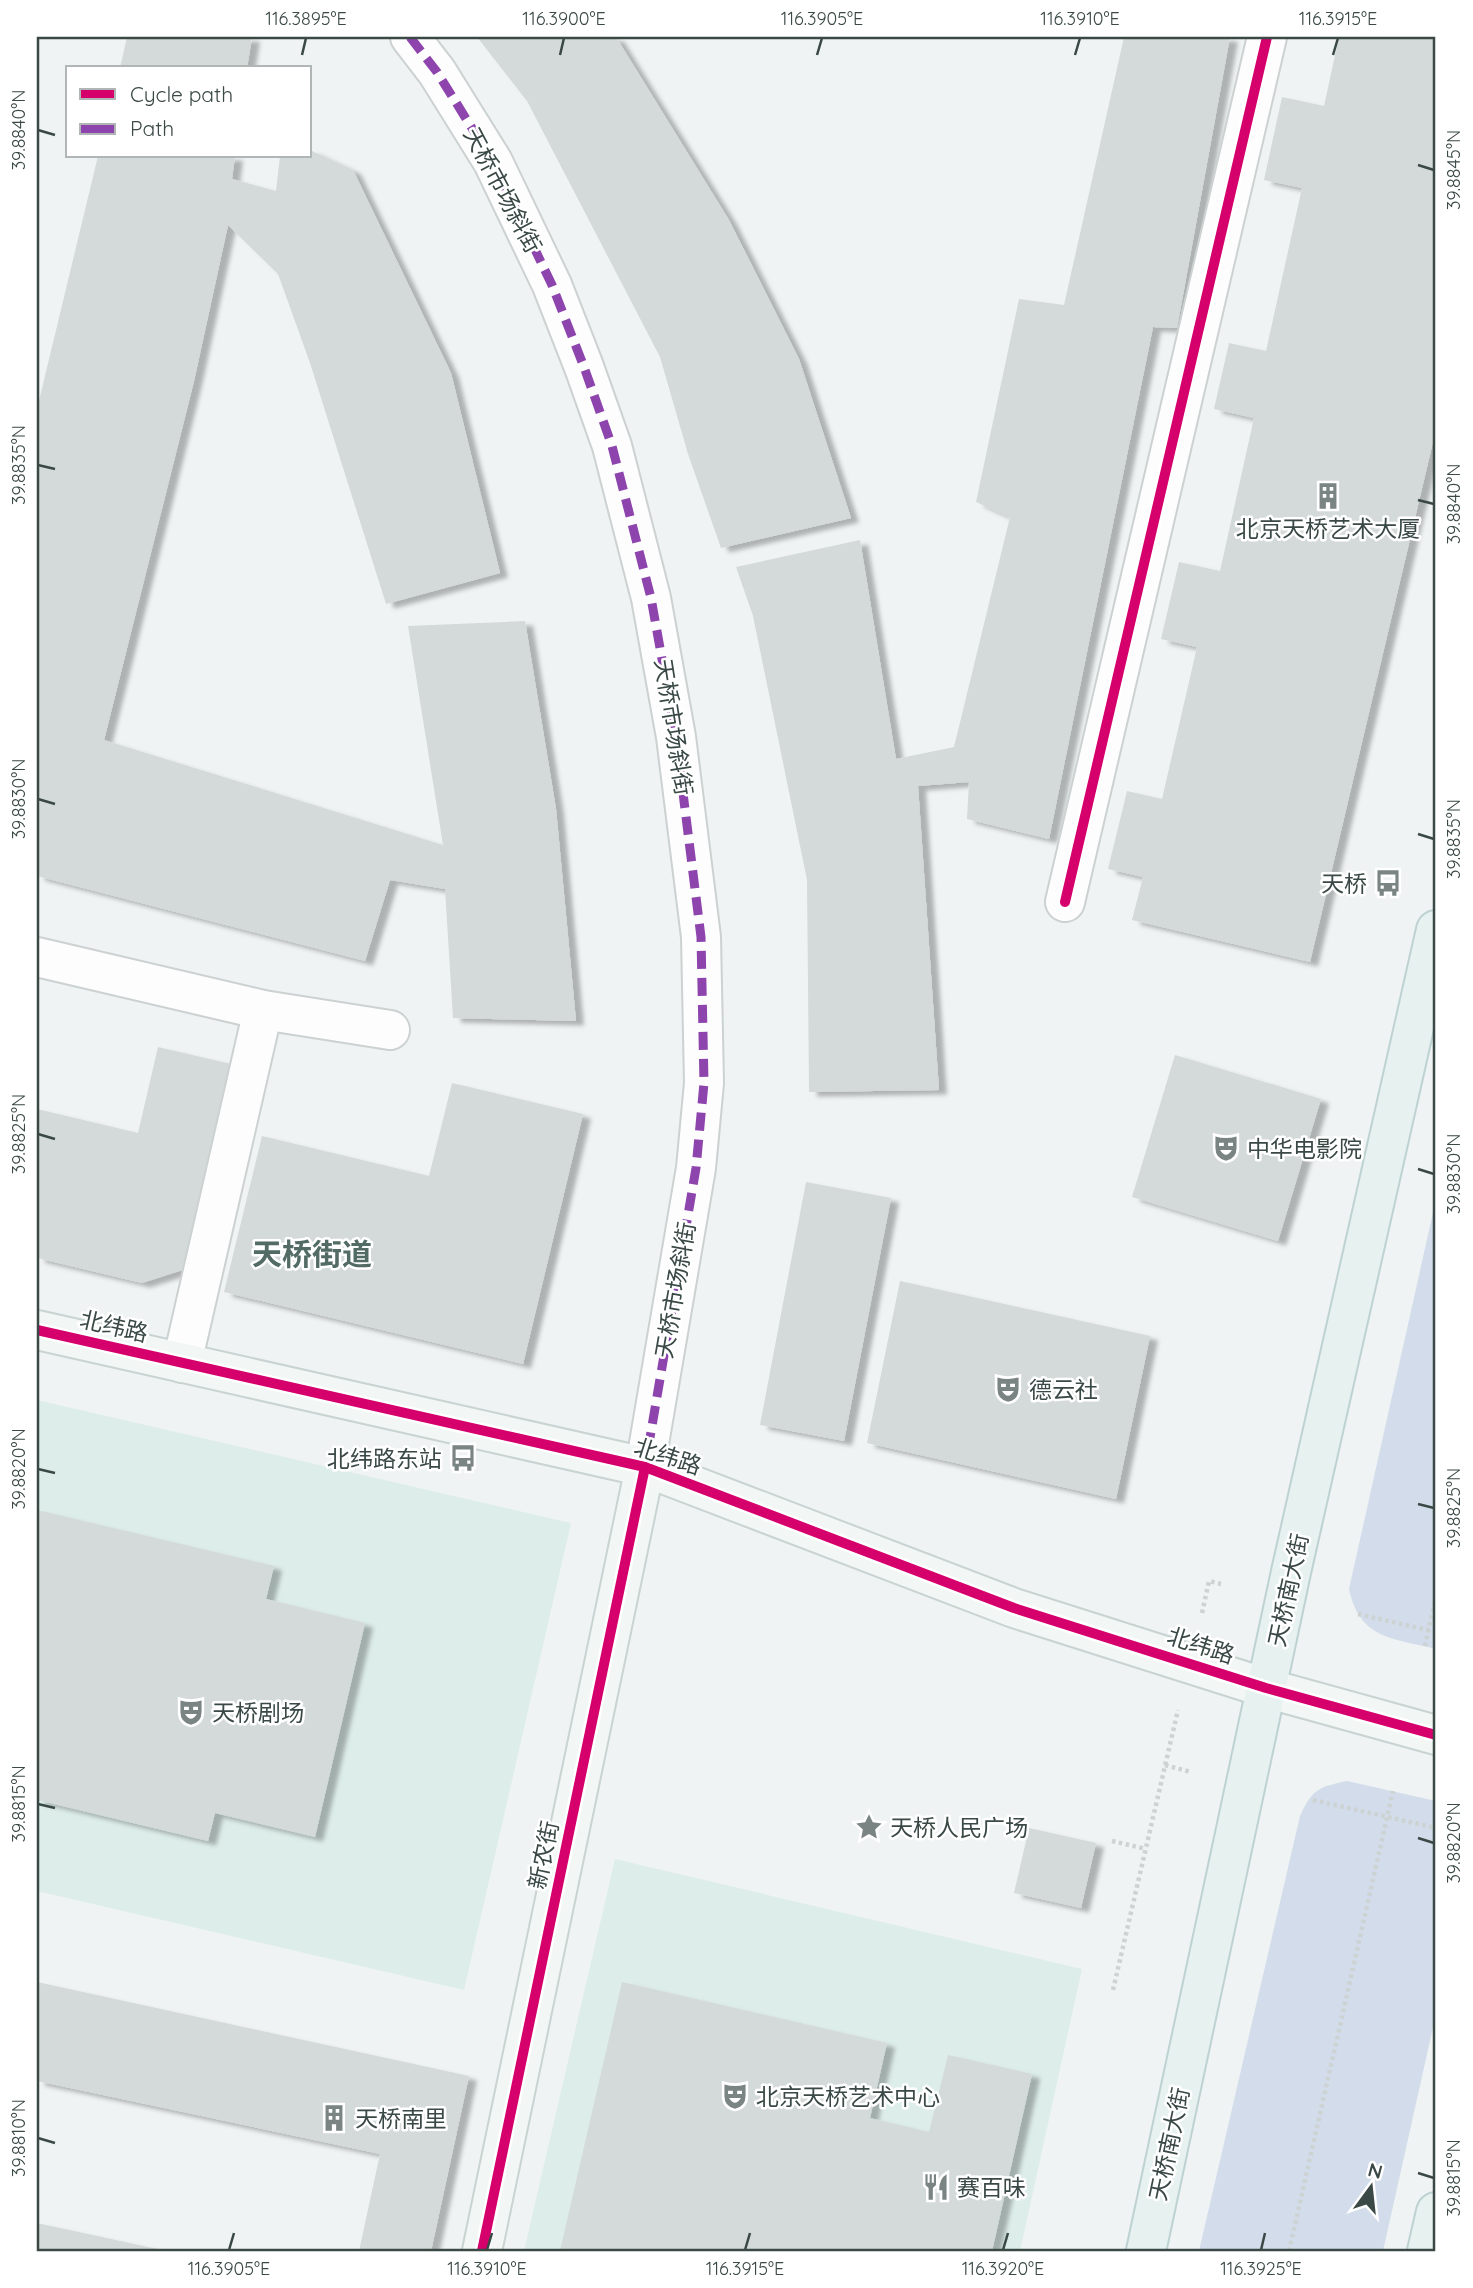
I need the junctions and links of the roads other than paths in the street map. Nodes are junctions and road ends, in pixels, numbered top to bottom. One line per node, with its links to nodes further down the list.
1 (410, 37): 10 (street, 天桥市场斜街)
2 (1267, 37): 3 (street)
3 (1065, 902)
4 (1436, 930): 11 (main road, 天桥南大街)
5 (37, 957): 6 (street)
6 (263, 1010): 7 (street); 9 (street)
7 (390, 1030)
8 (37, 1330): 9 (street, 北纬路)
9 (182, 1363): 10 (street, 北纬路)
10 (645, 1467): 11 (street, 北纬路); 14 (street, 新农街)
11 (1266, 1688): 12 (street, 北纬路); 15 (main road, 天桥南大街)
12 (1436, 1735)
13 (1436, 2212): 16 (main road)
14 (482, 2251)
15 (1146, 2251)
16 (1427, 2251)

